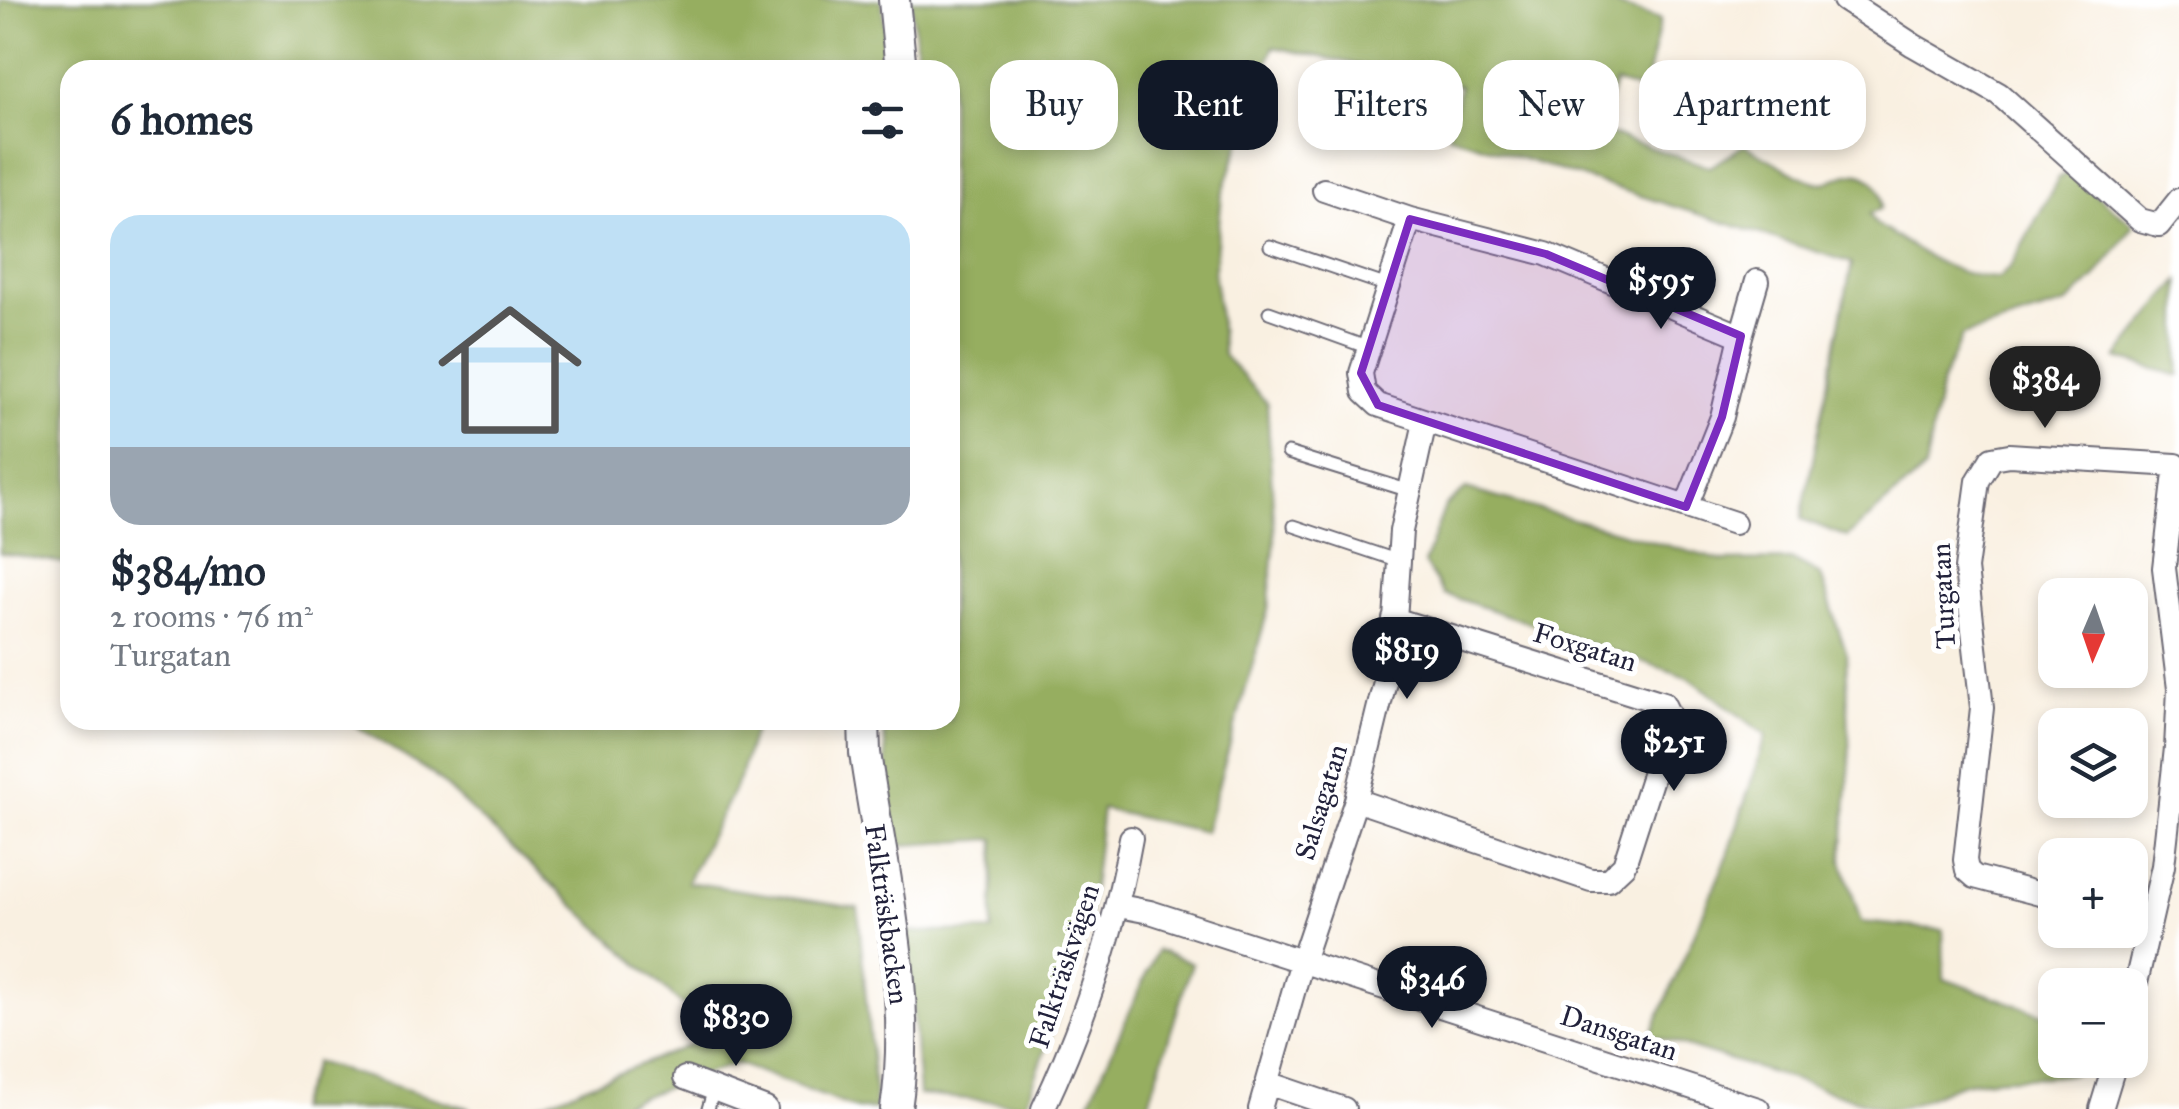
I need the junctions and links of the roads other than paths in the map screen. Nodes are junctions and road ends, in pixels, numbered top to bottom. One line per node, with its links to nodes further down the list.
1 (894, 0): 3 (street)
2 (1844, 0): 5 (street)
3 (899, 60)
4 (1324, 190): 6 (street)
5 (2179, 200)
6 (1410, 218): 9 (street); 11 (street)
7 (1270, 246): 9 (lane)
8 (1757, 281): 11 (street)
9 (1388, 286): 12 (street)
10 (1270, 312): 12 (lane)
11 (1740, 336): 16 (street)
12 (1369, 348): 13 (street)
13 (1425, 422): 15 (street, Salsagatan); 16 (street)
14 (1288, 453): 15 (lane)
15 (1410, 491): 19 (street, Salsagatan)
16 (1686, 507): 17 (street)
17 (1734, 523)
18 (1294, 526): 19 (lane)
19 (1399, 561): 20 (street, Salsagatan)
20 (1394, 618): 22 (street, Salsagatan); 22 (street, Foxgatan)
21 (864, 730): 33 (street, Falkträskbacken)
22 (1356, 800): 27 (street, Salsagatan)
23 (1131, 838): 26 (street, Falkträskvägen)
24 (2038, 893): 25 (street, Turgatan)
25 (2148, 901)
26 (1119, 906): 27 (street, Dansgatan); 34 (street, Falkträskvägen)
27 (1302, 961): 30 (street, Salsagatan); 37 (street, Dansgatan)
28 (686, 1078): 31 (street)
29 (2111, 1078): 38 (street)
30 (1268, 1082): 35 (street, Salsagatan); 36 (street)
31 (711, 1099): 32 (street)
32 (766, 1109)
33 (896, 1109)
34 (1044, 1109)
35 (1260, 1109)
36 (1344, 1109)
37 (1758, 1109)
38 (2102, 1109)

